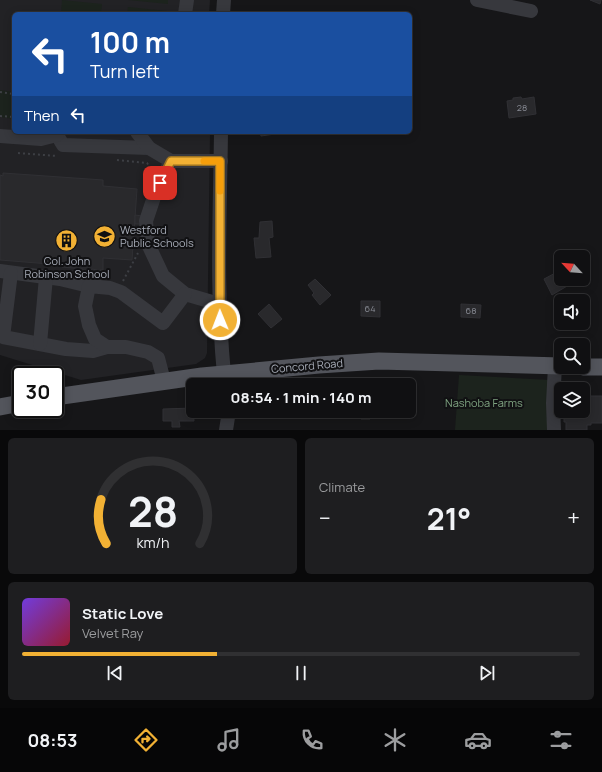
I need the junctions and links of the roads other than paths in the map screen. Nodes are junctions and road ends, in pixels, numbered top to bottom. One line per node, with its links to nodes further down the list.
1 (187, 0): 4 (street)
2 (224, 0): 5 (street)
3 (477, 0): 6 (street)
4 (185, 12)
5 (223, 12)
6 (531, 12)
7 (57, 134): 10 (street); 11 (street)
8 (139, 134): 11 (street)
9 (221, 134): 13 (street)
10 (0, 136)
11 (149, 148): 12 (street)
12 (171, 161): 13 (street); 17 (street)
13 (220, 161): 18 (street)
14 (5, 272): 15 (street); 19 (street)
15 (46, 277): 16 (street); 19 (street)
16 (89, 286): 17 (street); 20 (street)
17 (185, 294): 18 (street)
18 (219, 304): 25 (street)
19 (40, 344): 20 (street)
20 (107, 347): 26 (street)
21 (554, 366): 25 (main road, Concord Road)
22 (590, 367): 23 (main road)
23 (602, 367)
24 (557, 374): 32 (street)
25 (230, 377): 26 (main road, Concord Road)
26 (164, 381): 27 (main road, Concord Road)
27 (64, 396)
28 (12, 404): 29 (main road)
29 (0, 406)
30 (228, 418): 31 (street)
31 (226, 430)
32 (554, 430)

